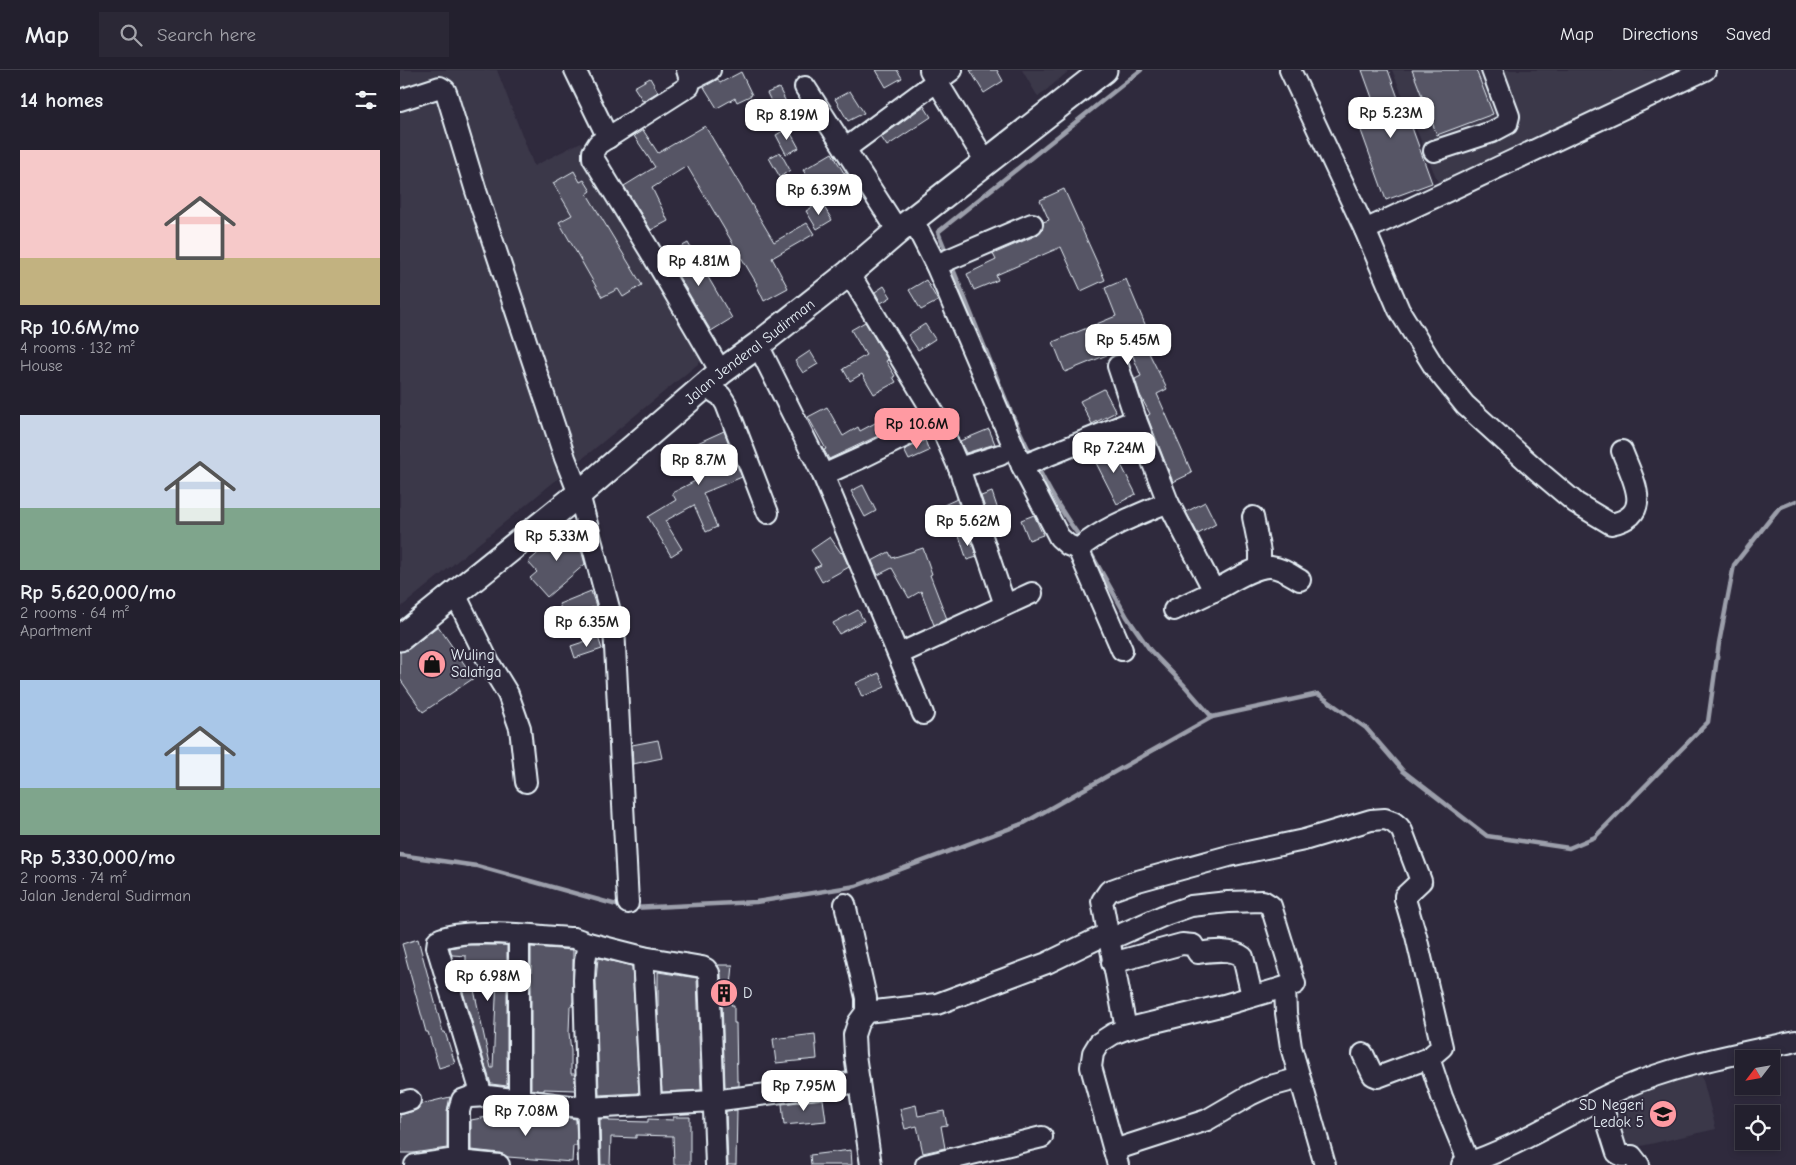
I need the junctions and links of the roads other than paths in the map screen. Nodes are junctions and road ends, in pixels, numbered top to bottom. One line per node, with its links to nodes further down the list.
1 (575, 70): 11 (street)
2 (710, 70): 8 (street)
3 (1104, 70): 14 (main road, Jalan Jenderal Sudirman)
4 (1290, 70): 17 (street)
5 (1492, 70): 13 (street)
6 (1705, 70): 17 (street)
7 (939, 74): 12 (street); 14 (street)
8 (689, 75): 11 (street)
9 (805, 88): 12 (street)
10 (400, 100): 30 (street)
11 (608, 138): 22 (street)
12 (845, 148): 16 (street)
13 (1434, 151)
14 (986, 162): 16 (main road, Jalan Jenderal Sudirman)
15 (1032, 224): 18 (street)
16 (906, 225): 18 (street); 19 (main road, Jalan Jenderal Sudirman)
17 (1365, 230): 25 (street)
18 (948, 260): 27 (street)
19 (849, 273): 20 (main road, Jalan Jenderal Sudirman); 23 (street)
20 (758, 345): 22 (main road, Jalan Jenderal Sudirman); 29 (street)
21 (1118, 366): 24 (street)
22 (713, 379): 30 (main road, Jalan Jenderal Sudirman); 32 (street)
23 (938, 420): 28 (street); 29 (street)
24 (1136, 420): 27 (street); 31 (street)
25 (1622, 452)
26 (1000, 455): 28 (street)
27 (1032, 462): 34 (street)
28 (959, 468): 40 (street)
29 (823, 475): 44 (street)
30 (579, 494): 39 (main road, Jalan Jenderal Sudirman); 47 (street)
31 (1168, 502): 34 (street); 37 (street)
32 (768, 513)
33 (1253, 517): 35 (street)
34 (1086, 543): 43 (street)
35 (1260, 568): 36 (street); 37 (street)
36 (1300, 580)
37 (1214, 591): 41 (street)
38 (1032, 593): 40 (street)
39 (456, 594): 42 (main road, Jalan Jenderal Sudirman); 46 (street)
40 (1005, 605): 44 (street)
41 (1174, 610)
42 (400, 638)
43 (1122, 650)
44 (898, 654): 45 (street)
45 (923, 714)
46 (526, 782)
47 (628, 902)
48 (845, 904): 56 (street)
49 (519, 935): 51 (street); 63 (street); 65 (street)
50 (1107, 937): 53 (street); 54 (street); 56 (street); 60 (street)
51 (588, 943): 52 (street); 68 (street)
52 (643, 957): 66 (street); 67 (street)
53 (1112, 963): 55 (street); 57 (street)
54 (1297, 984): 55 (street); 61 (street)
55 (1252, 996): 57 (street)
56 (866, 1012): 62 (street)
57 (1126, 1029): 70 (street)
58 (1796, 1041): 64 (street)
59 (1363, 1054): 60 (street)
60 (1429, 1058): 72 (street)
61 (1300, 1078): 70 (street); 79 (street)
62 (859, 1082): 66 (street); 77 (street)
63 (482, 1096): 65 (street); 71 (street)
64 (1600, 1099): 72 (street); 80 (street)
65 (519, 1100): 68 (street)
66 (713, 1101): 67 (street); 76 (street)
67 (651, 1104): 68 (street)
68 (587, 1108): 75 (street)
69 (1042, 1137): 78 (street)
70 (1116, 1157)
71 (459, 1161): 73 (street); 74 (street)
72 (1467, 1164)
73 (415, 1165)
74 (499, 1165)
75 (589, 1165)
76 (716, 1165)
77 (870, 1165)
78 (930, 1165)
79 (1325, 1165)
80 (1639, 1165)

